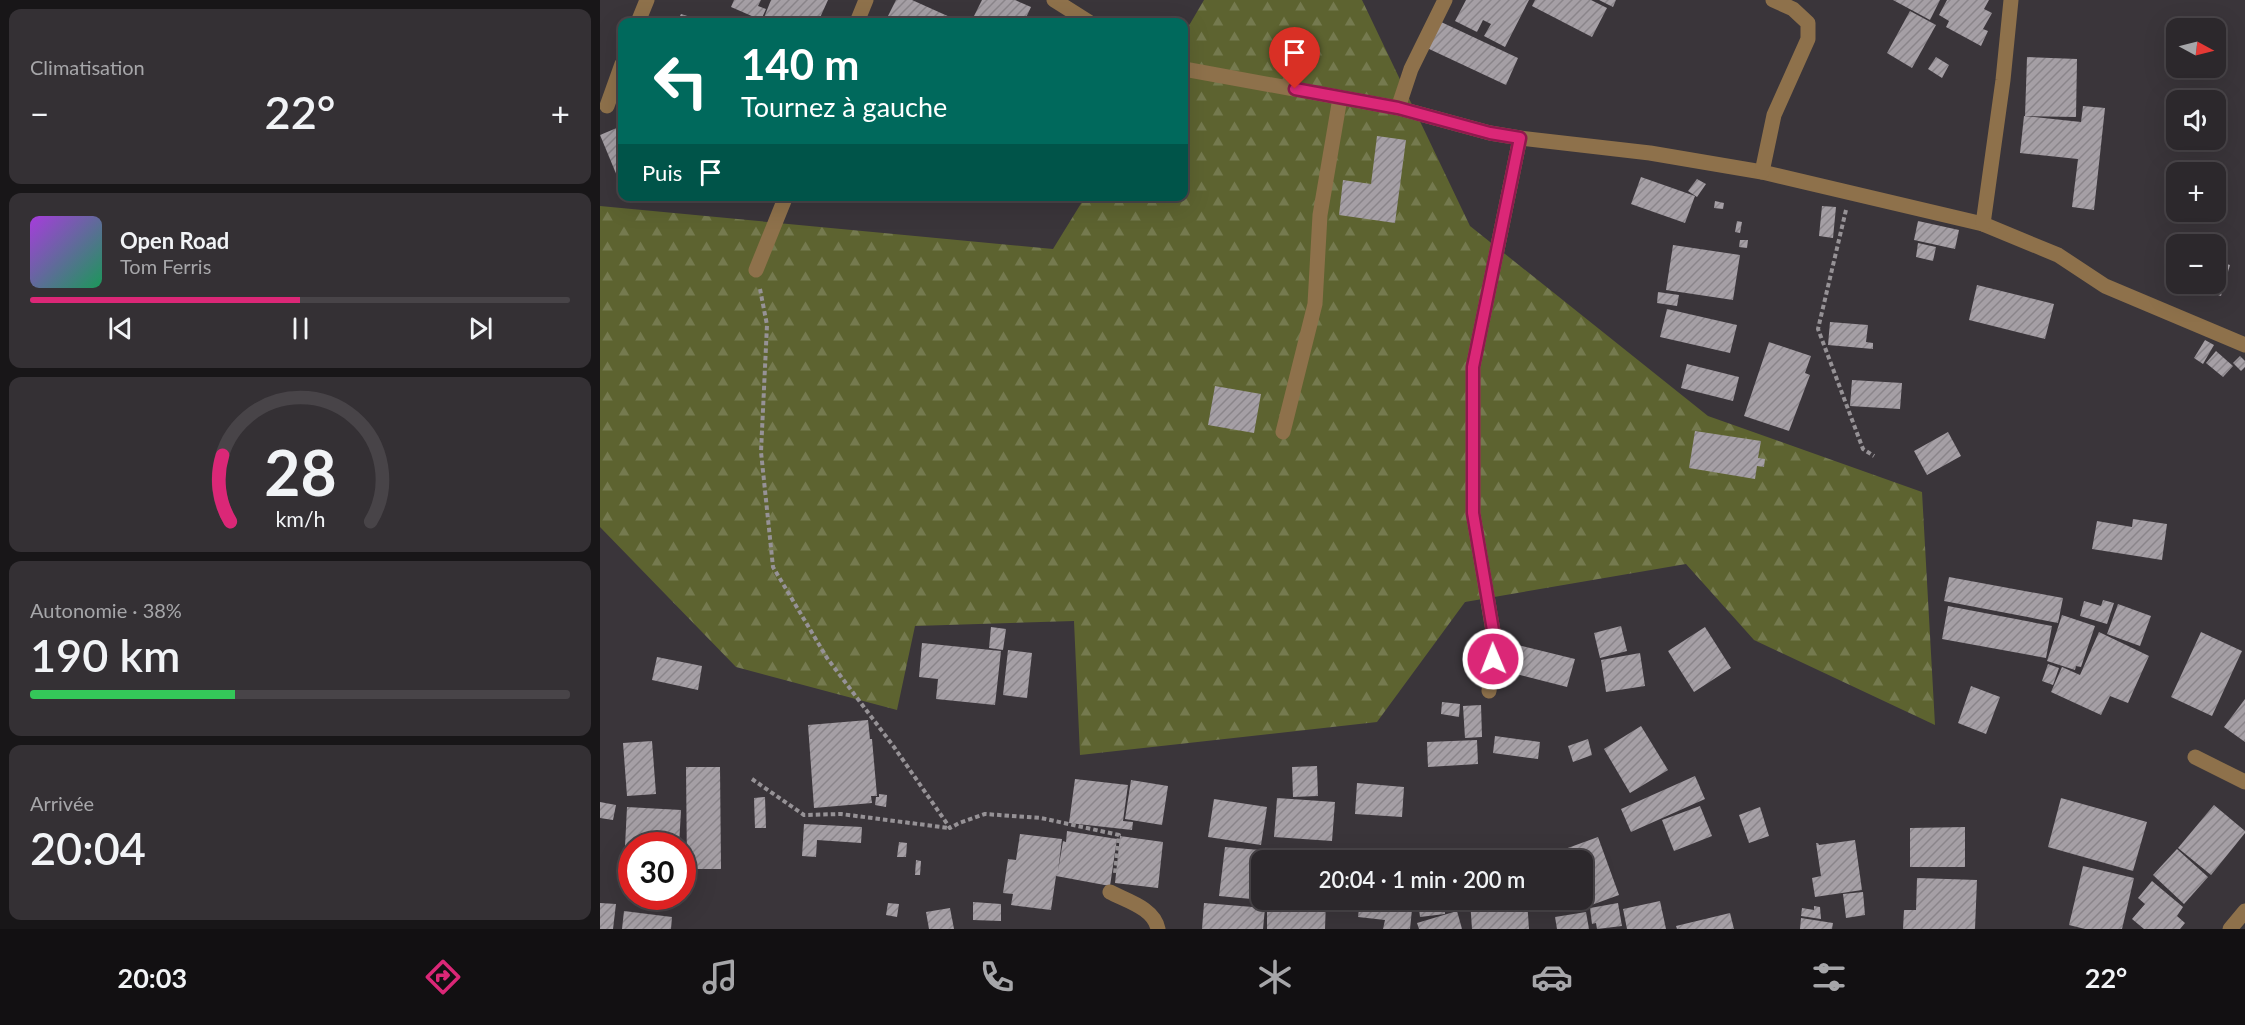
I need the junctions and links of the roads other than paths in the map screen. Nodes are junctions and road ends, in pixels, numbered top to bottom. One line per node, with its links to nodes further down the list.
1 (647, 0): 7 (street)
2 (866, 0): 8 (street)
3 (1054, 0): 9 (street)
4 (1445, 0): 14 (street)
5 (1773, 0): 16 (street)
6 (2011, 0): 18 (street)
7 (640, 18)
8 (859, 18)
9 (1083, 18)
10 (1188, 70): 12 (street)
11 (618, 74): 13 (street)
12 (1340, 98): 14 (street); 21 (street)
13 (606, 106)
14 (1398, 108): 15 (street)
15 (1520, 138): 16 (street); 22 (street)
16 (1762, 172): 18 (street)
17 (784, 201): 19 (street)
18 (1983, 224): 20 (street)
19 (756, 270)
20 (2245, 345)
21 (1283, 432)
22 (1489, 691)
23 (2195, 757): 24 (street)
24 (2245, 782)
25 (1110, 892): 27 (street)
26 (2245, 911): 28 (street)
27 (1158, 929)
28 (2230, 929)

